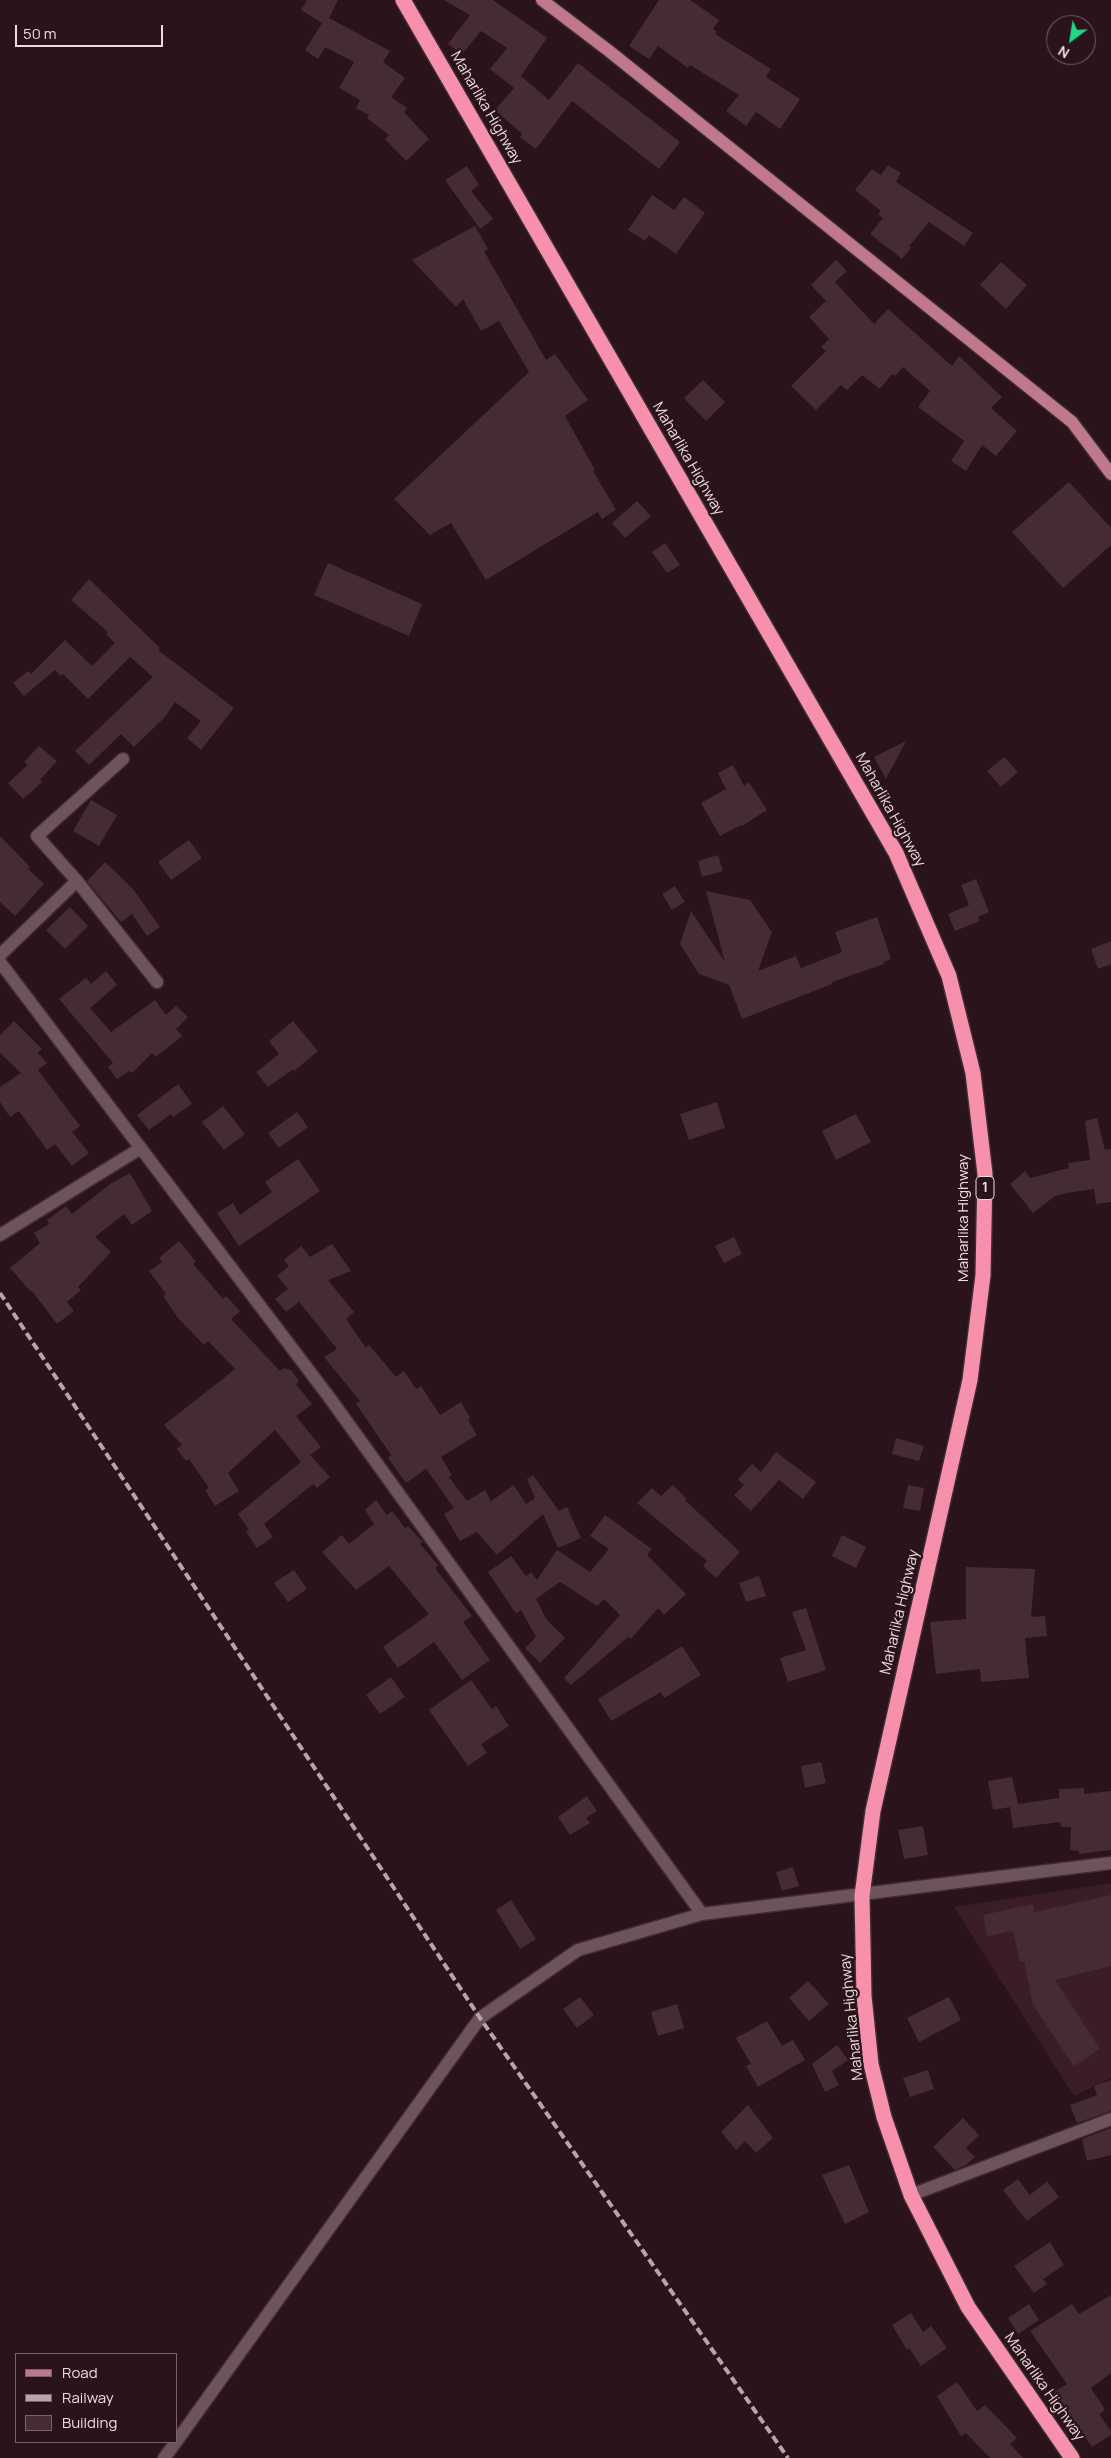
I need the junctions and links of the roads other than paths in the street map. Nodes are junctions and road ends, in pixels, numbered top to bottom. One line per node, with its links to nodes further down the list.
1 (403, 0): 12 (highway, Maharlika Highway / 1)
2 (542, 0): 3 (main road)
3 (1111, 474)
4 (123, 759): 5 (street)
5 (77, 881): 6 (street); 8 (street)
6 (0, 956)
7 (0, 962): 9 (street)
8 (156, 982)
9 (140, 1148): 10 (street); 13 (street)
10 (0, 1236)
11 (1111, 1863): 12 (street)
12 (862, 1896): 13 (street); 15 (highway, Maharlika Highway / 1)
13 (702, 1914): 16 (street)
14 (1111, 2119): 15 (street)
15 (911, 2196): 19 (highway, Maharlika Highway / 1)
16 (178, 2439)
17 (175, 2443): 18 (street)
18 (164, 2458)
19 (1072, 2458)

